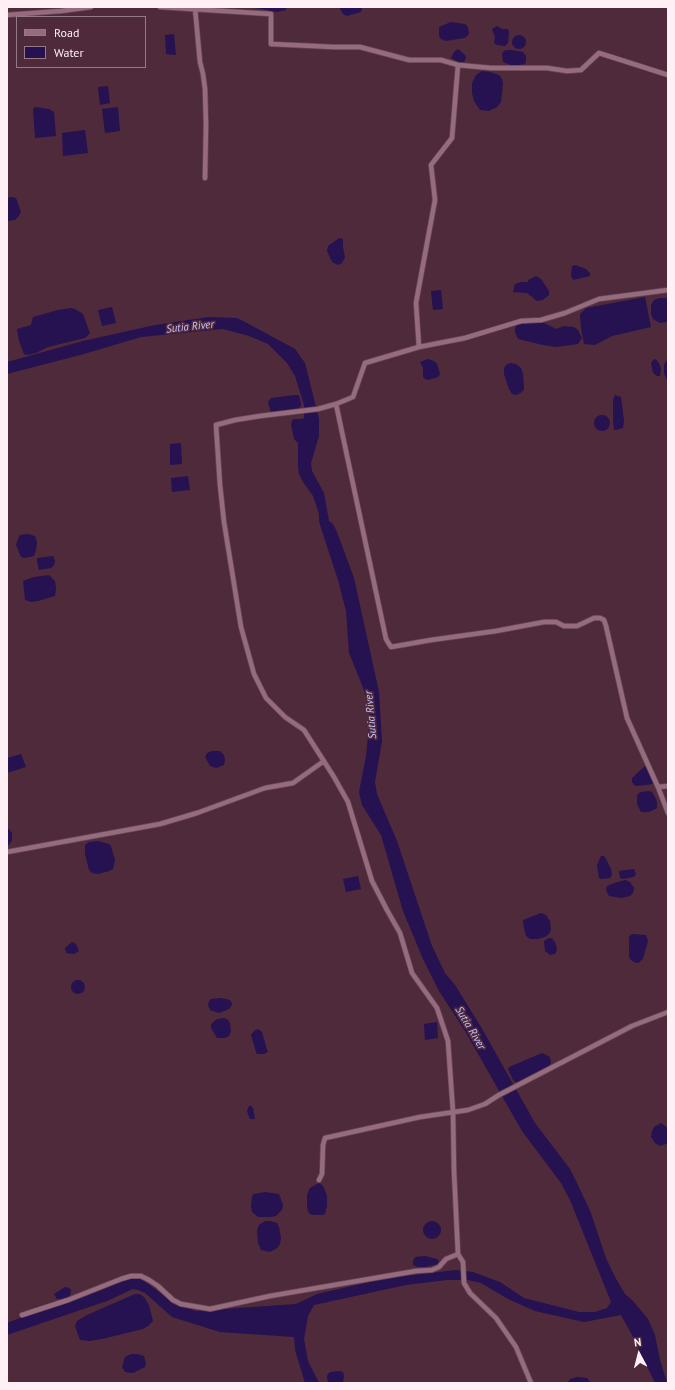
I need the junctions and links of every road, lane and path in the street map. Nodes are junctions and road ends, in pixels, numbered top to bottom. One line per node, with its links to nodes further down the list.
1 (92, 7): 4 (street)
2 (160, 7): 3 (street)
3 (195, 8): 6 (street); 8 (street)
4 (71, 9): 5 (street)
5 (7, 15)
6 (458, 65): 7 (street); 10 (street)
7 (668, 75)
8 (205, 178)
9 (668, 290): 10 (street)
10 (419, 347): 11 (street)
11 (336, 404): 12 (street); 14 (street)
12 (324, 760): 16 (street); 18 (street)
13 (668, 786): 14 (street)
14 (658, 787): 15 (street)
15 (668, 812)
16 (7, 852)
17 (668, 1012): 18 (street)
18 (453, 1112): 19 (street); 20 (street)
19 (319, 1180)
20 (458, 1254): 21 (street); 22 (street)
21 (22, 1315)
22 (531, 1383)

